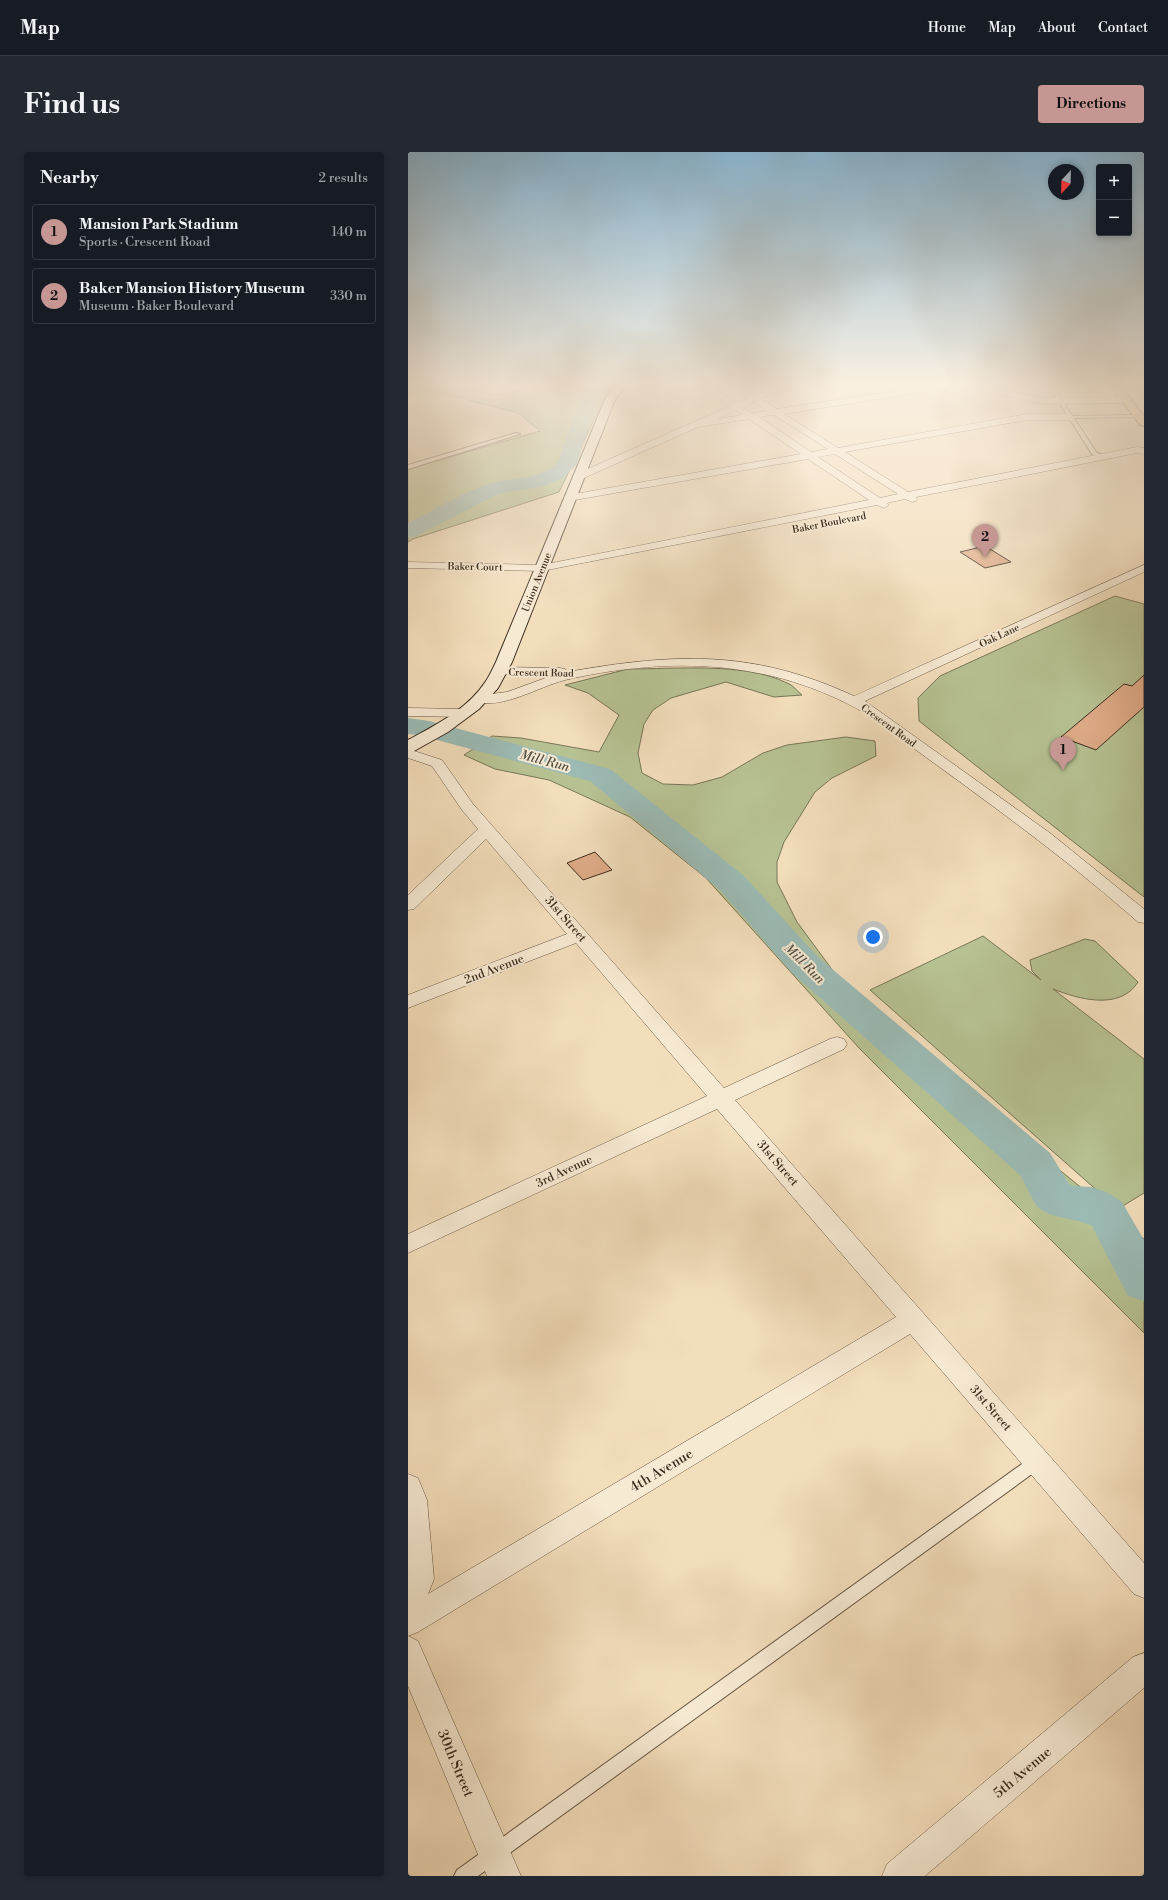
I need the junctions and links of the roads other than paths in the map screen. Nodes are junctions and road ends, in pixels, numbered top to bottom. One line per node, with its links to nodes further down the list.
1 (584, 465): 8 (main road, Union Avenue)
2 (604, 465): 8 (street)
3 (753, 465): 10 (street)
4 (827, 465): 11 (street)
5 (858, 465): 9 (street)
6 (1060, 465): 9 (street, Baker Boulevard)
7 (1111, 465): 12 (street, Baker Boulevard)
8 (580, 476): 10 (main road, Union Avenue)
9 (906, 496): 11 (street, Baker Boulevard); 12 (street)
10 (569, 498): 16 (main road, Union Avenue)
11 (879, 501): 13 (street); 16 (street, Baker Boulevard)
12 (919, 504): 13 (street, Baker Boulevard)
13 (890, 509): 16 (street, Baker Boulevard)
14 (408, 565): 16 (street, Baker Court)
15 (1144, 568): 20 (street, Oak Lane)
16 (539, 574): 17 (main road, Union Avenue)
17 (499, 671): 18 (street, Crescent Road); 19 (main road, Union Avenue)
18 (584, 673): 19 (street, Crescent Road); 20 (street, Crescent Road)
19 (480, 699): 22 (main road, Union Avenue)
20 (854, 701): 27 (street, Crescent Road)
21 (408, 712): 22 (street)
22 (464, 713): 23 (main road, Union Avenue)
23 (408, 747)
24 (408, 754): 25 (street, 31st Street)
25 (487, 829): 26 (street); 28 (street, 31st Street)
26 (408, 905)
27 (1144, 918)
28 (580, 935): 29 (street, 2nd Avenue); 31 (street, 31st Street)
29 (408, 1002)
30 (836, 1044): 31 (street, 3rd Avenue)
31 (721, 1097): 32 (street, 3rd Avenue); 33 (street, 31st Street)
32 (408, 1244)
33 (914, 1319): 34 (street, 31st Street); 38 (street, 4th Avenue)
34 (1038, 1461): 36 (street, 31st Street); 41 (lane)
35 (408, 1487): 37 (street)
36 (1144, 1584)
37 (408, 1605)
38 (408, 1622)
39 (408, 1651): 41 (street, 30th Street)
40 (1144, 1668): 43 (street, 5th Avenue)
41 (500, 1865): 42 (lane)
42 (463, 1876)
43 (899, 1876)

